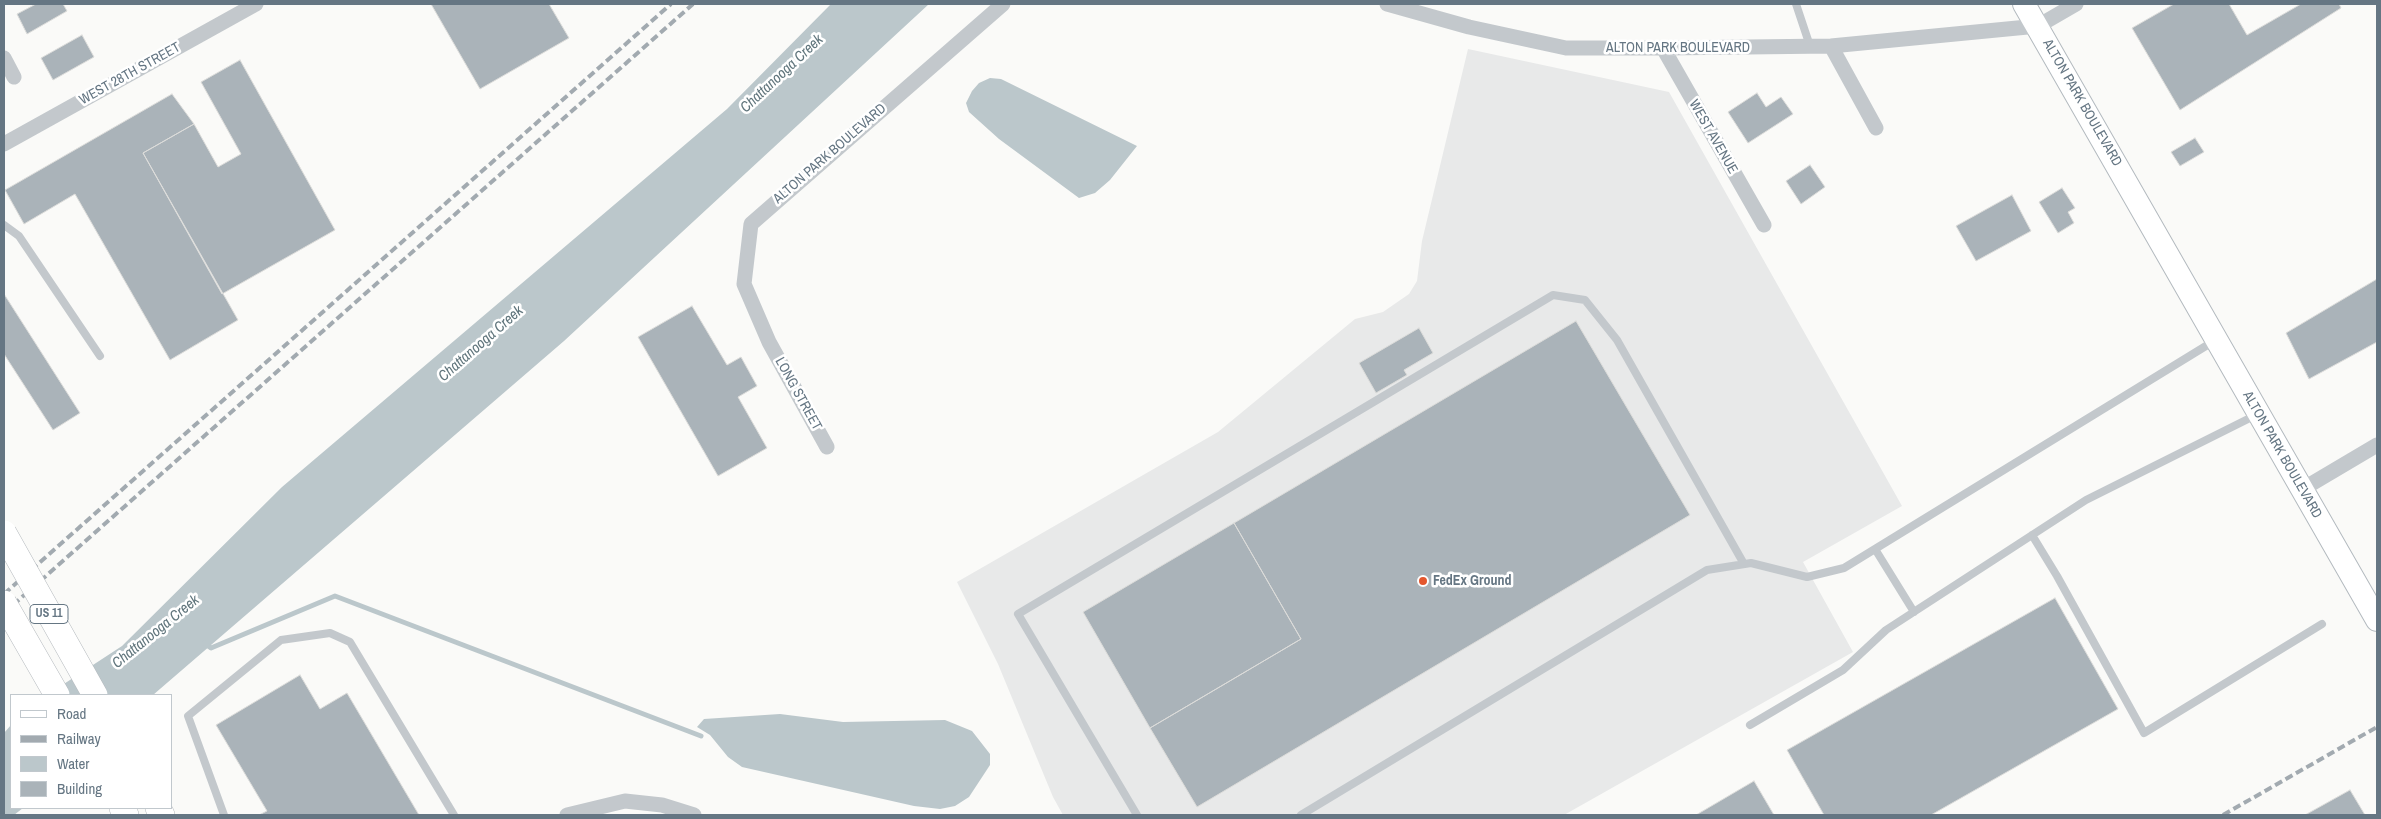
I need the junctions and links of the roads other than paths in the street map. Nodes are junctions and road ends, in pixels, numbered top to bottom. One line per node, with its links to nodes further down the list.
1 (256, 4): 14 (street, WEST 28TH STREET)
2 (1003, 4): 18 (street, ALTON PARK BOULEVARD)
3 (1388, 4): 10 (street, ALTON PARK BOULEVARD)
4 (1796, 4): 8 (lane)
5 (2024, 4): 7 (main road)
6 (2076, 4): 7 (street)
7 (2038, 26): 9 (street, ALTON PARK BOULEVARD); 17 (main road, ALTON PARK BOULEVARD)
8 (1810, 46): 9 (street, ALTON PARK BOULEVARD); 10 (street, ALTON PARK BOULEVARD)
9 (1831, 46): 13 (street)
10 (1663, 48): 16 (street, WEST AVENUE)
11 (4, 58): 12 (street)
12 (14, 77)
13 (1876, 128)
14 (4, 144)
15 (4, 225): 19 (lane)
16 (1764, 225)
17 (2216, 340): 20 (main road, ALTON PARK BOULEVARD); 26 (lane)
18 (769, 342): 22 (street, LONG STREET)
19 (100, 356)
20 (2258, 414): 23 (main road, ALTON PARK BOULEVARD); 25 (lane)
21 (2377, 444): 23 (street)
22 (827, 447)
23 (2301, 490): 30 (main road, ALTON PARK BOULEVARD)
24 (4, 533): 33 (main road, US 11, bridge)
25 (2032, 535): 29 (lane); 31 (lane)
26 (1875, 549): 27 (lane); 29 (lane)
27 (1744, 564): 39 (lane); 40 (lane)
28 (4, 603): 32 (main road, US 11, bridge)
29 (1914, 612): 34 (lane)
30 (2377, 620)
31 (2322, 624)
32 (56, 694)
33 (94, 694)
34 (1750, 725)
35 (224, 815): 36 (lane)
36 (454, 815)
37 (566, 815): 38 (street)
38 (694, 815)
39 (1137, 815)
40 (1301, 815)

